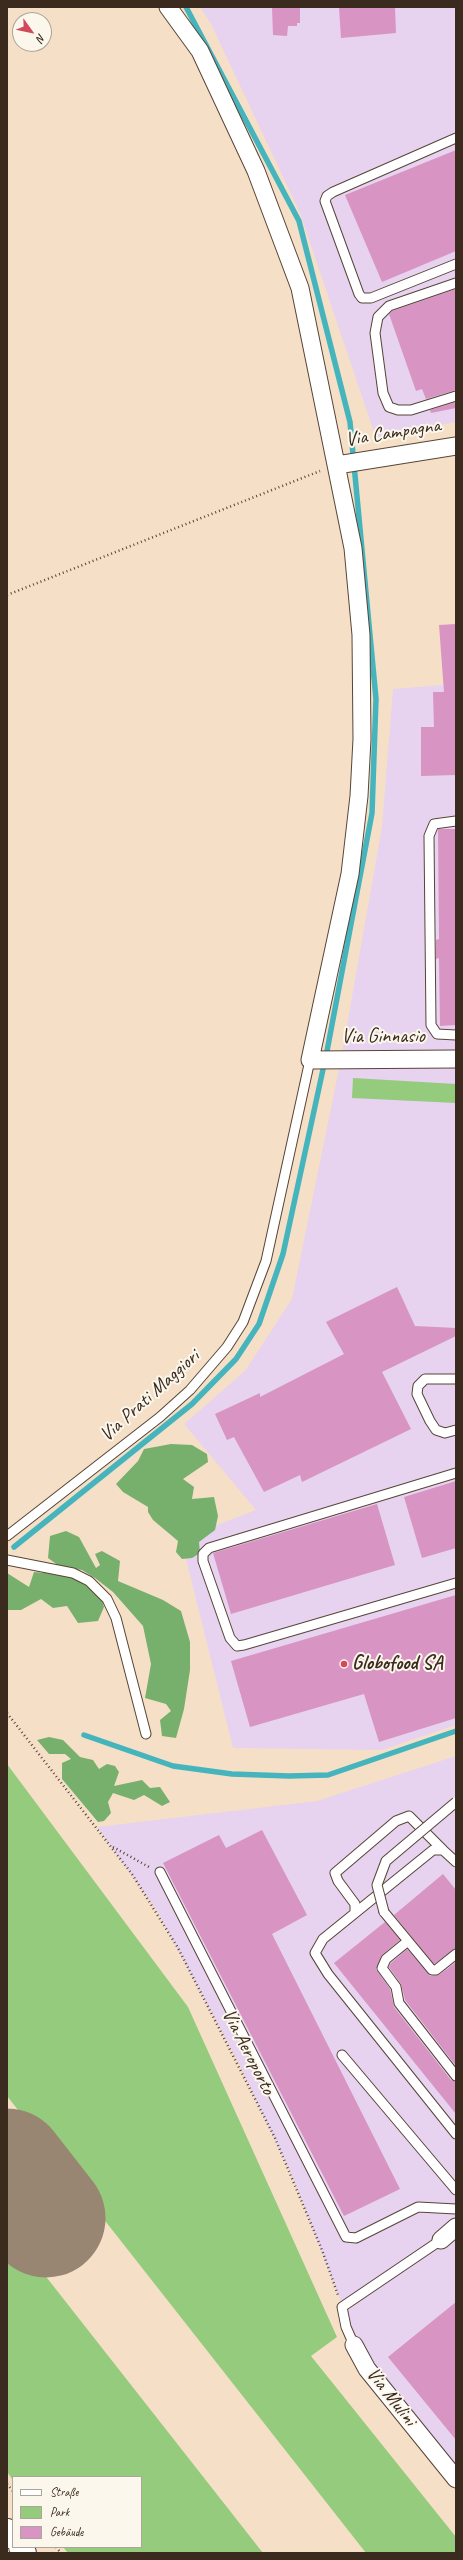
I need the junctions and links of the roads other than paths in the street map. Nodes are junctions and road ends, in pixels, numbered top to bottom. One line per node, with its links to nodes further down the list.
1 (168, 7): 7 (street)
2 (456, 138): 3 (lane)
3 (456, 264)
4 (456, 283): 5 (lane)
5 (456, 396)
6 (456, 446): 7 (street, Via Campagna)
7 (349, 462): 11 (street)
8 (456, 822): 9 (lane)
9 (456, 1035)
10 (456, 1059): 11 (street, Via Ginnasio)
11 (310, 1060): 15 (lane, Via Prati Maggiori)
12 (456, 1379): 13 (lane)
13 (456, 1430)
14 (456, 1473): 17 (lane)
15 (7, 1536)
16 (7, 1560): 18 (lane)
17 (456, 1583)
18 (146, 1734)
19 (456, 1802): 24 (lane, bridge)
20 (443, 1850): 21 (lane); 23 (lane); 23 (lane)
21 (456, 1862)
22 (160, 1872): 30 (lane)
23 (355, 1913): 28 (lane)
24 (408, 1941): 25 (lane); 27 (lane)
25 (456, 1954)
26 (342, 2055): 29 (lane)
27 (456, 2076)
28 (456, 2134)
29 (456, 2190)
30 (456, 2209)
31 (456, 2227): 32 (street)
32 (442, 2240): 33 (lane, Via Mulini)
33 (354, 2344): 34 (street, Via Mulini)
34 (456, 2479)

